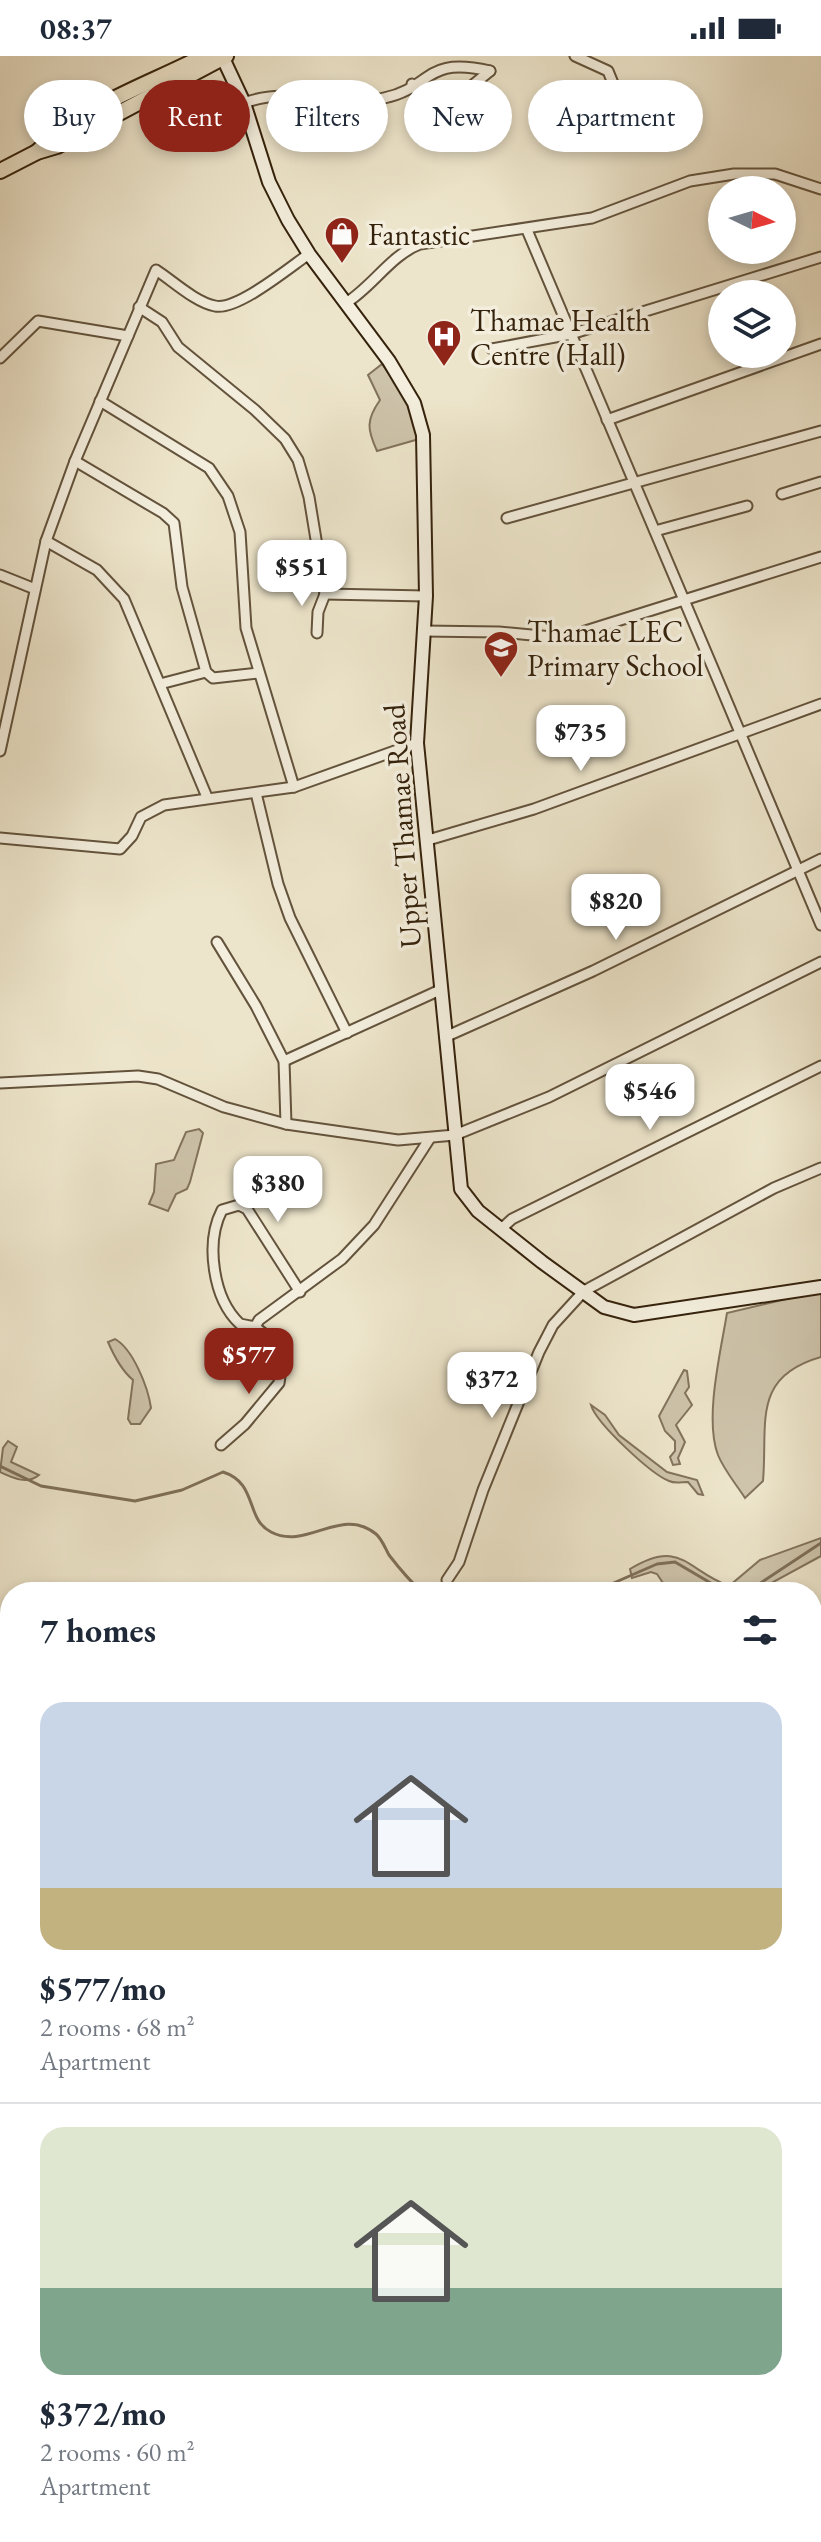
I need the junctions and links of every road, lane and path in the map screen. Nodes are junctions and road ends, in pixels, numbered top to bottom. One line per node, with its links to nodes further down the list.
1 (181, 56): 5 (main road)
2 (204, 56): 5 (main road)
3 (575, 56): 7 (street)
4 (224, 57): 6 (street, Upper Thamae Road); 12 (main road)
5 (174, 72): 10 (main road)
6 (234, 80)
7 (612, 80)
8 (412, 84): 8 (street)
9 (404, 88): 11 (street)
10 (123, 97)
11 (250, 102)
12 (123, 111)
13 (250, 122): 18 (street, Upper Thamae Road)
14 (37, 152): 15 (main road)
15 (0, 171)
16 (821, 189): 17 (street)
17 (527, 230): 20 (street); 22 (street)
18 (309, 254): 20 (street, Upper Thamae Road); 21 (street)
19 (821, 257): 22 (street)
20 (346, 303): 42 (street, Upper Thamae Road)
21 (139, 307): 23 (street); 41 (street)
22 (571, 334): 25 (street); 28 (street)
23 (128, 336): 26 (street); 27 (street)
24 (821, 344): 28 (street)
25 (492, 349)
26 (0, 358)
27 (100, 401): 30 (street); 47 (street)
28 (607, 420): 32 (street)
29 (821, 431): 32 (street)
30 (75, 461): 37 (street); 46 (street)
31 (821, 482): 33 (street)
32 (634, 485): 35 (street); 36 (street)
33 (782, 494)
34 (747, 506): 36 (street)
35 (507, 518)
36 (655, 531): 43 (street)
37 (46, 541): 40 (street); 48 (street)
38 (821, 557): 43 (street)
39 (0, 575): 40 (street)
40 (35, 589): 52 (street)
41 (325, 594): 42 (street); 45 (street)
42 (426, 596): 44 (street, Upper Thamae Road)
43 (686, 599): 44 (street); 50 (street)
44 (423, 631): 51 (street, Upper Thamae Road)
45 (317, 633)
46 (206, 672): 47 (street); 48 (street)
47 (259, 673): 53 (street)
48 (160, 684): 55 (street)
49 (821, 704): 50 (street)
50 (742, 732): 57 (street); 59 (street)
51 (417, 743): 53 (street); 57 (street, Upper Thamae Road)
52 (0, 751)
53 (294, 787): 54 (street)
54 (256, 793): 55 (street); 64 (street)
55 (207, 797): 56 (street)
56 (0, 838)
57 (428, 840): 63 (street, Upper Thamae Road)
58 (821, 859): 59 (street)
59 (798, 870): 60 (street); 65 (street)
60 (821, 925)
61 (217, 942): 66 (street)
62 (821, 962): 70 (street)
63 (440, 990): 64 (street); 65 (street, Upper Thamae Road)
64 (347, 1033): 66 (street)
65 (445, 1037): 70 (street, Upper Thamae Road)
66 (284, 1061): 69 (street)
67 (821, 1066): 73 (street)
68 (0, 1083): 69 (street)
69 (286, 1124): 71 (street)
70 (455, 1135): 71 (street); 73 (street, Upper Thamae Road)
71 (430, 1138): 76 (street)
72 (821, 1168): 75 (street)
73 (501, 1229): 75 (street, Upper Thamae Road)
74 (821, 1287): 75 (street, Upper Thamae Road)
75 (584, 1291): 79 (street)
76 (300, 1292): 77 (street); 77 (street)
77 (255, 1327): 78 (street)
78 (221, 1445)
79 (447, 1580)

